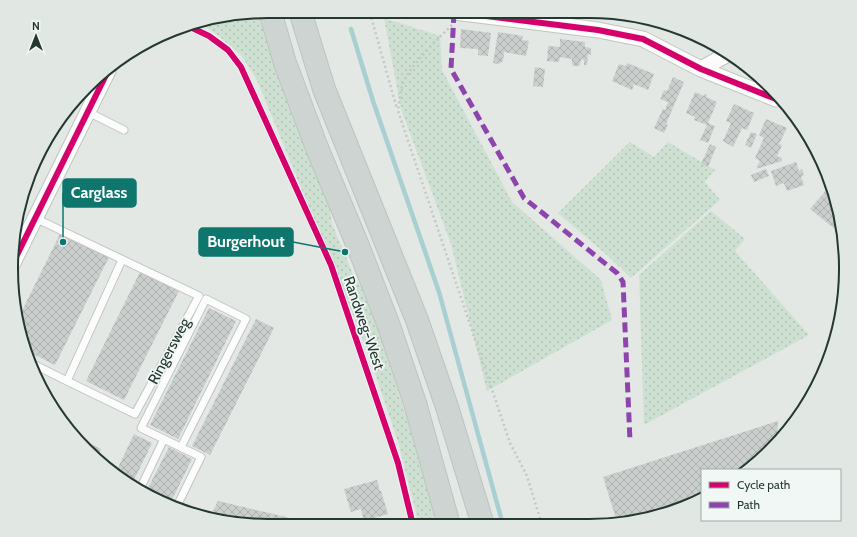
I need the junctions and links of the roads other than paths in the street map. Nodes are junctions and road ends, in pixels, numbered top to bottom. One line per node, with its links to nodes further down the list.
1 (272, 18): 19 (main road, Randweg-West)
2 (302, 18): 20 (main road)
3 (534, 18): 5 (street)
4 (723, 57): 5 (street)
5 (701, 69): 7 (street)
6 (104, 79): 8 (street)
7 (772, 97)
8 (88, 112): 9 (lane); 10 (street)
9 (124, 130)
10 (35, 218): 11 (street); 12 (lane, Ringersweg)
11 (19, 251)
12 (122, 260): 14 (lane); 14 (lane, Ringersweg)
13 (38, 367): 14 (lane, Ringersweg)
14 (67, 381)
15 (164, 439): 16 (lane); 16 (lane); 17 (lane)
16 (181, 447): 18 (lane)
17 (142, 485)
18 (179, 502)
19 (447, 519)
20 (480, 519)

